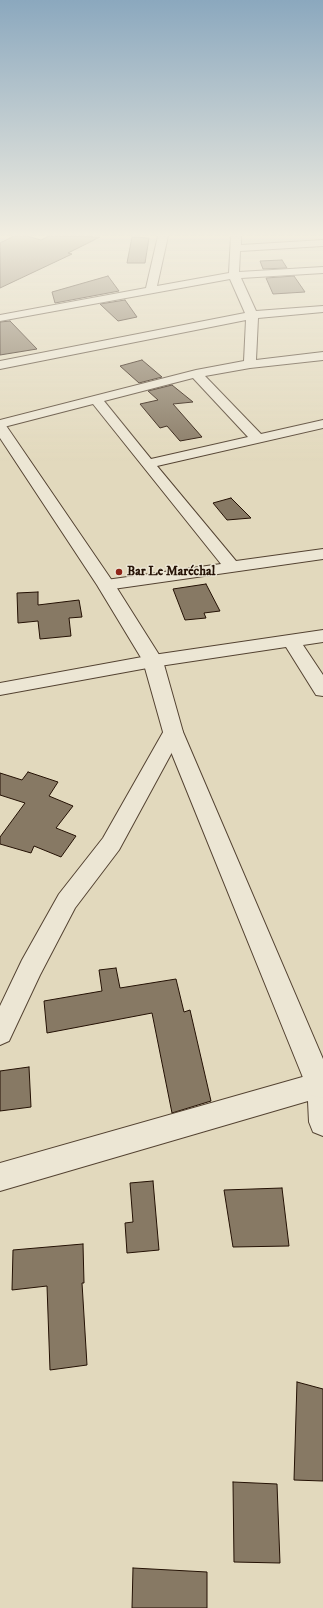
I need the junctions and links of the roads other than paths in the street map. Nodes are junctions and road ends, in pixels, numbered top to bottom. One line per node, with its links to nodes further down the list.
1 (38, 311): 5 (street)
2 (250, 311): 4 (street)
3 (299, 311): 4 (street)
4 (252, 315): 7 (street); 8 (street)
5 (0, 318)
6 (323, 356): 7 (street)
7 (250, 364): 9 (street)
8 (0, 365)
9 (196, 374): 10 (street); 13 (street)
10 (96, 400): 12 (street); 14 (street)
11 (323, 424): 13 (street)
12 (0, 426): 17 (street)
13 (258, 438): 14 (street)
14 (147, 464): 16 (street)
15 (323, 554): 16 (street)
16 (232, 567): 17 (street)
17 (106, 585): 20 (street)
18 (323, 636): 19 (street)
19 (292, 642): 20 (street); 22 (street)
20 (153, 661): 21 (street); 23 (street)
21 (0, 689)
22 (323, 690)
23 (173, 732): 24 (street); 25 (street)
24 (0, 1033)
25 (321, 1085): 26 (street); 27 (street)
26 (323, 1122)
27 (0, 1177)

